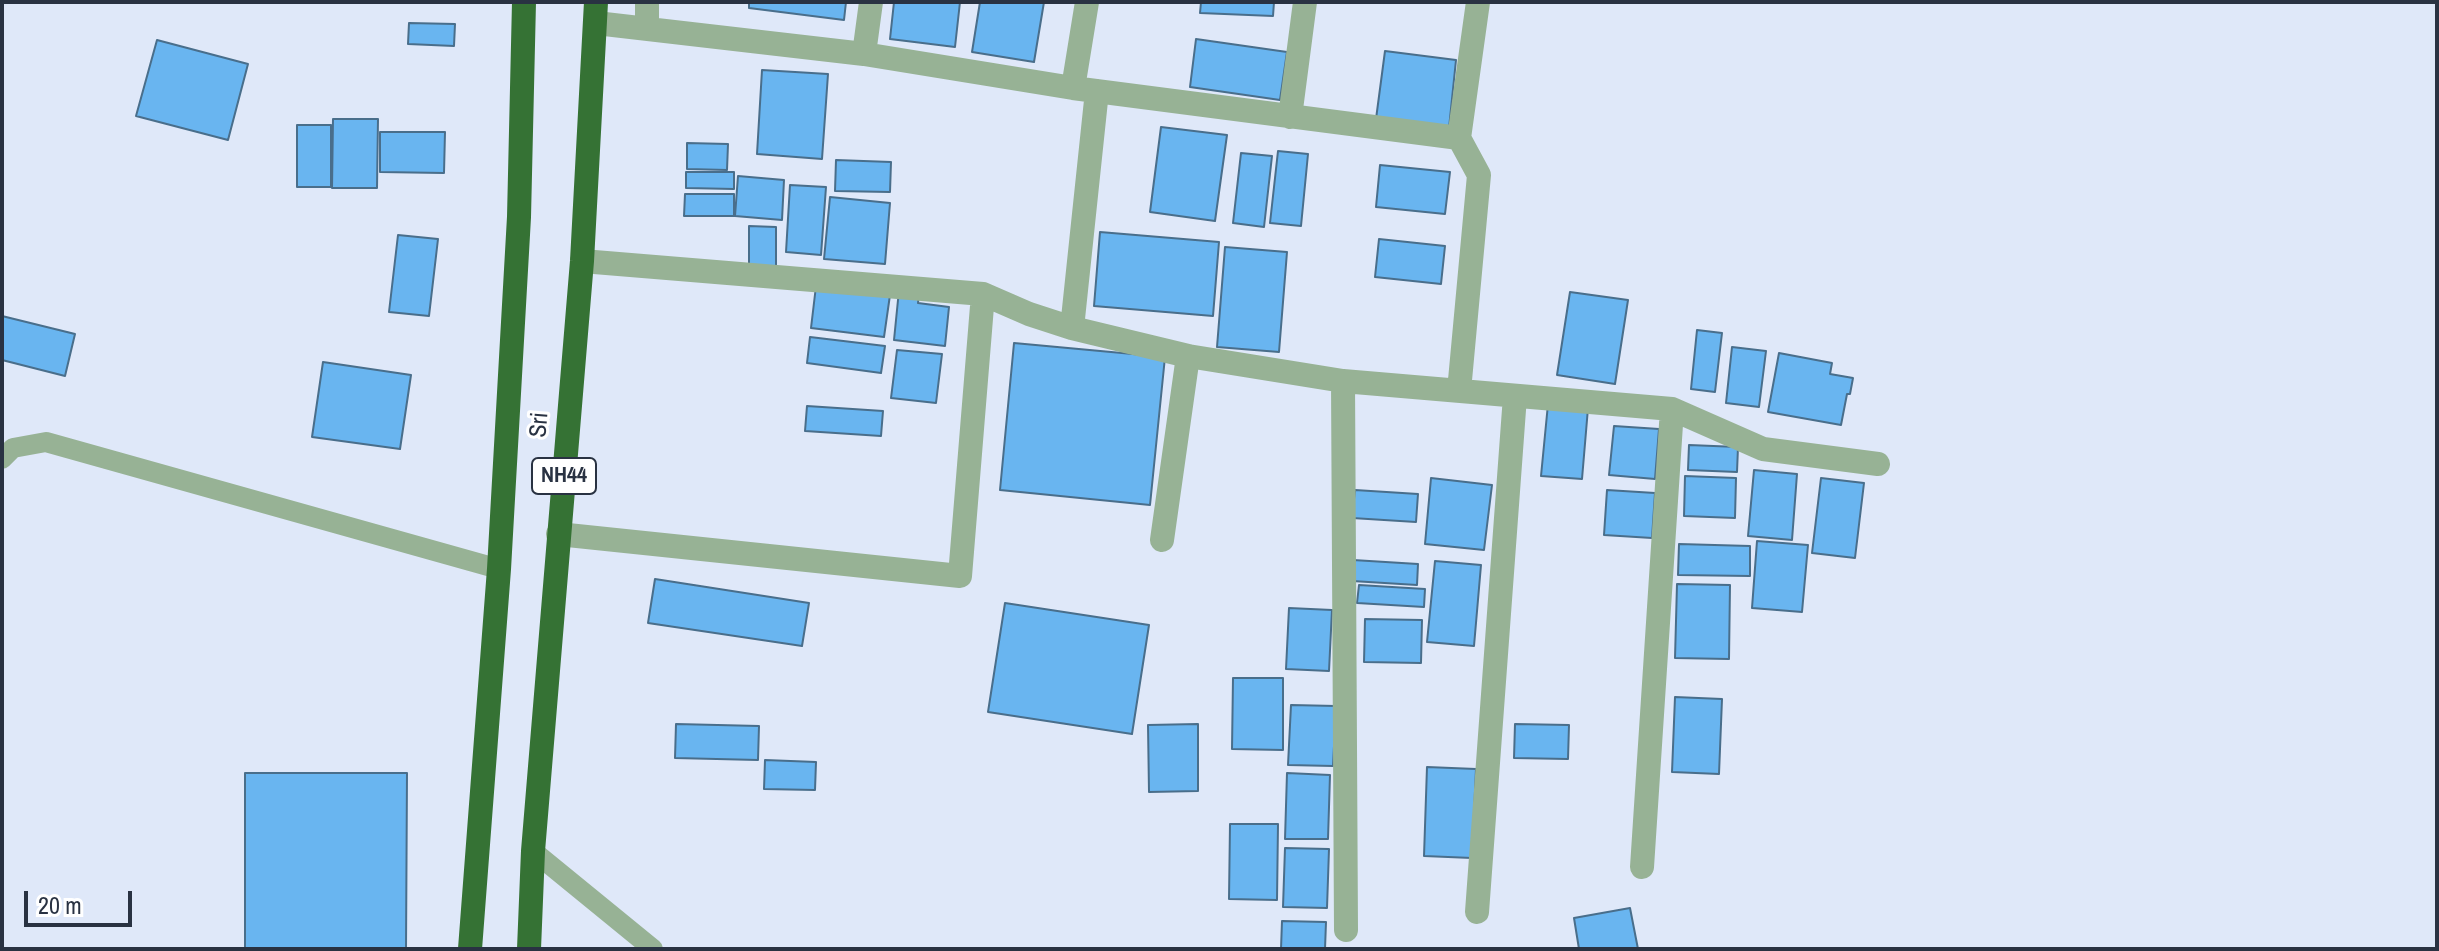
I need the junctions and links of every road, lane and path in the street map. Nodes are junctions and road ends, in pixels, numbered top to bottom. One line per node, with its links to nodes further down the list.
1 (524, 2): 25 (highway, NH44)
2 (647, 2): 8 (street)
3 (871, 2): 9 (street)
4 (1087, 2): 10 (street)
5 (1305, 2): 11 (street)
6 (1478, 2): 12 (street)
7 (596, 13): 8 (street); 13 (highway, Sri / NH44)
8 (647, 29): 9 (street)
9 (864, 54): 10 (street)
10 (1085, 90): 11 (street); 15 (street)
11 (1290, 117): 12 (street)
12 (1459, 138): 18 (street)
13 (582, 261): 14 (street); 23 (highway, Sri / NH44)
14 (983, 294): 15 (street); 23 (street)
15 (1072, 328): 16 (street)
16 (1188, 356): 17 (street); 24 (street)
17 (1343, 381): 18 (street); 29 (street)
18 (1459, 391): 19 (street)
19 (1515, 396): 20 (street); 28 (street)
20 (1672, 409): 22 (street); 27 (street)
21 (2, 459): 25 (lane)
22 (1878, 464)
23 (558, 534): 26 (highway, Sri / NH44)
24 (1162, 540)
25 (499, 569): 30 (highway, NH44)
26 (533, 851): 31 (highway, Sri / NH44); 32 (lane)
27 (1642, 867)
28 (1477, 912)
29 (1346, 930)
30 (470, 949)
31 (529, 949)
32 (653, 949)

